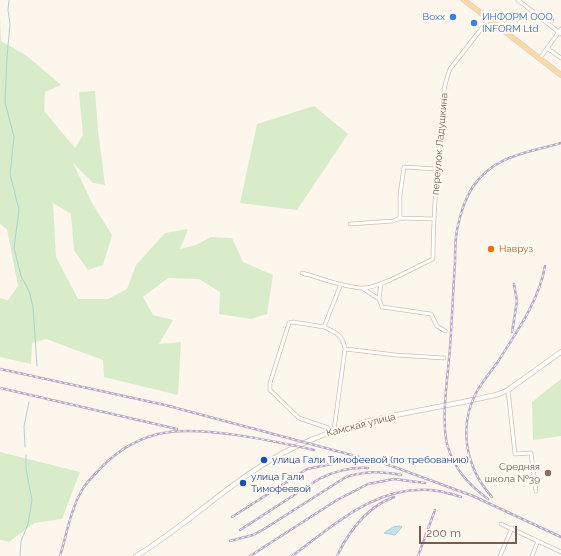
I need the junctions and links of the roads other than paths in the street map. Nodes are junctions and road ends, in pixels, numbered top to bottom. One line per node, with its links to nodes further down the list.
1 (464, 0): 3 (main road)
2 (518, 0): 4 (street)
3 (489, 19): 6 (main road); 9 (street, переулок Ладушкина)
4 (560, 32): 5 (street)
5 (547, 48): 6 (street); 7 (street)
6 (540, 58): 8 (main road)
7 (561, 58)
8 (561, 76)
9 (437, 170): 10 (street); 11 (street, переулок Ладушкина)
10 (400, 218): 11 (street); 12 (street)
11 (434, 219): 14 (street, переулок Ладушкина)
12 (350, 224)
13 (302, 273): 15 (street)
14 (381, 283): 16 (street); 17 (street)
15 (341, 284): 16 (street); 18 (street)
16 (362, 288): 17 (street)
17 (379, 298): 19 (street)
18 (324, 327): 20 (street); 24 (street)
19 (445, 331)
20 (345, 349): 22 (street); 24 (street)
21 (561, 352): 23 (main road, Камская улица)
22 (444, 358)
23 (508, 390): 24 (main road, Камская улица); 25 (street)
24 (334, 430): 30 (main road, Камская улица)
25 (536, 491)
26 (502, 524): 27 (street)
27 (512, 528): 28 (street); 31 (street)
28 (538, 541): 29 (street); 32 (street)
29 (561, 552)
30 (136, 556)
31 (500, 556)
32 (532, 556)

